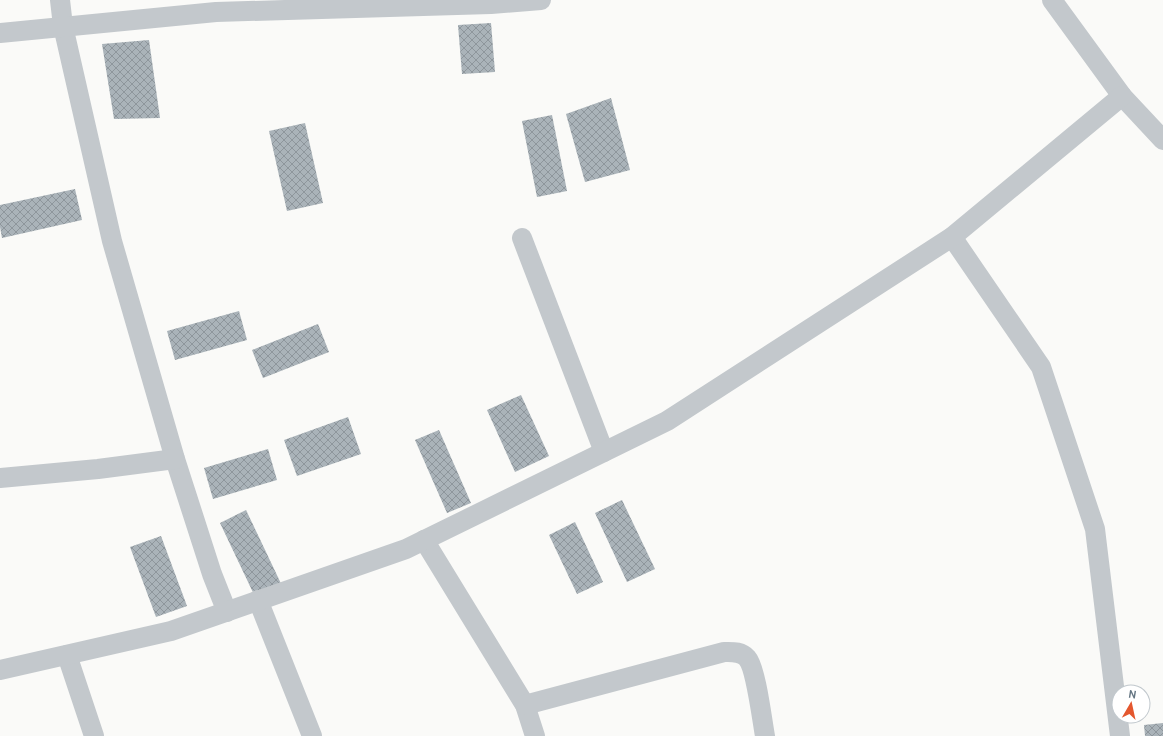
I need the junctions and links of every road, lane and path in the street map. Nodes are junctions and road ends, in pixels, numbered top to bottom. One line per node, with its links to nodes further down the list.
1 (60, 0): 6 (street)
2 (541, 0): 4 (street)
3 (1052, 0): 8 (street)
4 (492, 2): 5 (street)
5 (281, 5): 6 (street)
6 (63, 26): 7 (street); 13 (street)
7 (0, 33)
8 (1122, 96): 9 (street); 10 (street)
9 (1163, 140)
10 (952, 237): 12 (street); 25 (street)
11 (522, 238): 12 (street)
12 (604, 452): 15 (street)
13 (175, 458): 14 (street); 17 (street)
14 (0, 478)
15 (424, 540): 16 (street); 20 (street)
16 (258, 600): 17 (street); 22 (street)
17 (227, 612): 18 (street)
18 (67, 655): 19 (street); 21 (street)
19 (0, 670)
20 (525, 705): 23 (street); 24 (street)
21 (94, 736)
22 (312, 736)
23 (535, 736)
24 (765, 736)
25 (1120, 736)

